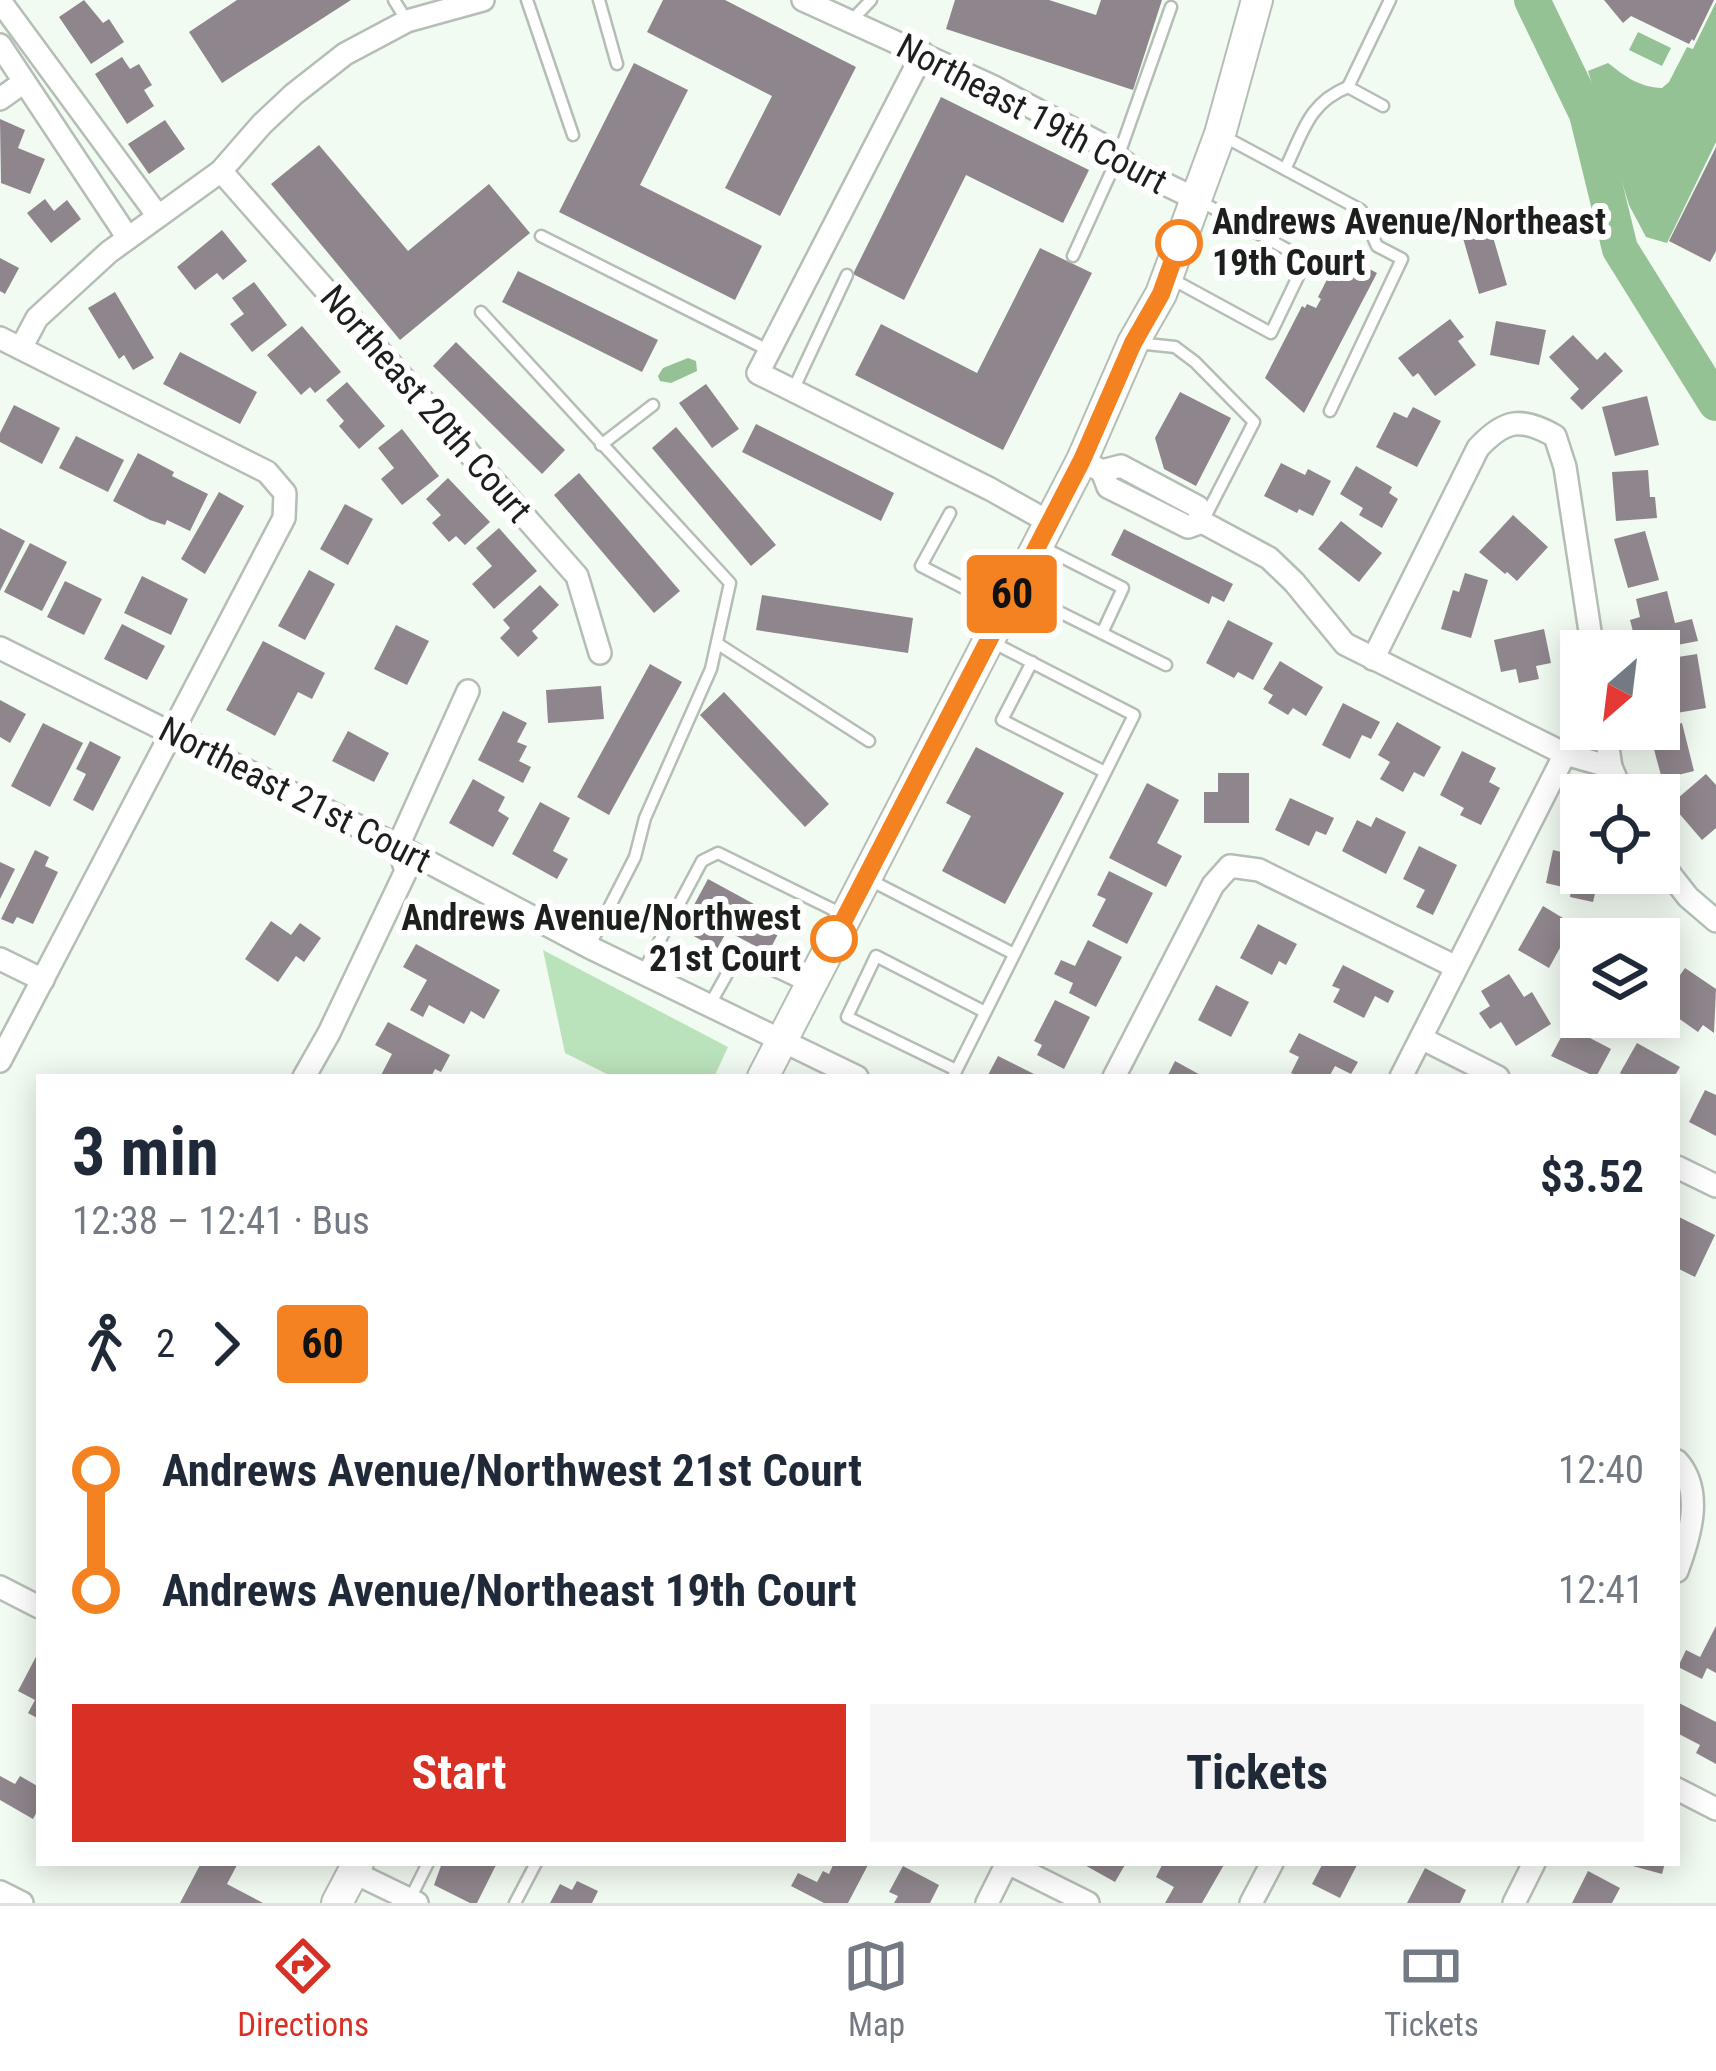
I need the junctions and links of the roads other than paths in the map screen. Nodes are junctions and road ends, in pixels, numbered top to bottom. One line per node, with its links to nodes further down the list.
1 (394, 0): 12 (lane)
2 (483, 0): 10 (street)
3 (527, 0): 22 (lane)
4 (599, 0): 16 (lane)
5 (803, 0): 13 (street, Northeast 19th Court)
6 (871, 0): 13 (lane)
7 (1257, 0): 21 (main road)
8 (1390, 0): 18 (lane)
9 (0, 1): 27 (street)
10 (446, 5): 12 (street)
11 (1171, 8): 23 (lane)
12 (407, 21): 25 (street)
13 (851, 21): 15 (street, Northeast 19th Court)
14 (0, 45): 17 (street)
15 (922, 53): 23 (street, Northeast 19th Court); 36 (street)
16 (617, 64)
17 (24, 82): 19 (street); 29 (street)
18 (1348, 87): 20 (lane); 24 (lane)
19 (0, 99)
20 (1383, 106)
21 (1220, 134): 24 (lane); 26 (main road)
22 (573, 135)
23 (1118, 157): 26 (street, Northeast 19th Court); 30 (lane)
24 (1285, 170): 39 (lane)
25 (221, 171): 27 (street); 51 (street, Northeast 20th Court)
26 (1196, 199): 32 (main road); 32 (lane)
27 (158, 216): 29 (street)
28 (541, 236): 36 (lane)
29 (128, 238): 34 (street)
30 (1073, 256)
31 (847, 275): 37 (lane)
32 (1167, 277): 35 (main road)
33 (481, 312): 40 (lane)
34 (10, 343): 56 (street)
35 (1133, 343): 41 (main road); 43 (lane)
36 (770, 351): 37 (street)
37 (793, 390): 44 (street)
38 (653, 405): 40 (lane)
39 (1330, 411)
40 (602, 445): 49 (lane)
41 (1092, 466): 43 (street); 44 (main road)
42 (950, 513): 45 (lane)
43 (1202, 522): 52 (street)
44 (1043, 533): 45 (main road); 47 (lane)
45 (1009, 599): 47 (lane); 48 (main road)
46 (1590, 630): 52 (street)
47 (1102, 633): 54 (lane)
48 (988, 640): 53 (lane); 64 (main road)
49 (718, 644): 57 (lane); 68 (lane)
50 (0, 648): 56 (street, Northeast 21st Court)
51 (600, 653)
52 (1373, 659): 59 (street)
53 (1032, 662): 61 (lane); 61 (lane)
54 (1166, 665)
55 (468, 691): 63 (street)
56 (172, 733): 63 (street, Northeast 21st Court); 73 (street)
57 (869, 741)
58 (1608, 750): 60 (street)
59 (1565, 754): 60 (street); 71 (street)
60 (1611, 767): 62 (street)
61 (1105, 772): 69 (lane)
62 (1614, 774)
63 (398, 846): 68 (street, Northeast 21st Court); 81 (street)
64 (866, 878): 66 (main road); 69 (lane)
65 (1680, 886): 67 (street)
66 (846, 916): 72 (lane); 74 (main road)
67 (1716, 922)
68 (589, 946): 72 (street, Northeast 21st Court)
69 (1014, 954): 76 (lane)
70 (0, 959): 73 (street)
71 (1456, 967): 77 (street); 84 (street)
72 (643, 972): 75 (street, Northeast 21st Court)
73 (43, 980): 79 (street)
74 (809, 988): 75 (lane); 78 (main road)
75 (709, 1006): 78 (street, Northeast 21st Court)
76 (986, 1012): 83 (lane); 83 (lane)
77 (1420, 1039): 85 (street); 86 (street)
78 (782, 1041): 80 (street, Northeast 21st Court); 82 (main road)
79 (0, 1060)
80 (826, 1070)
81 (306, 1074)
82 (765, 1074)
83 (955, 1074)
84 (1116, 1074)
85 (1402, 1074)
86 (1492, 1074)
87 (1680, 1168): 88 (street)
88 (1716, 1186)
89 (1682, 1467): 90 (street)
90 (1680, 1560)
91 (0, 1588): 92 (street)
92 (36, 1606)
93 (1680, 1791): 94 (street)
94 (1716, 1809)
95 (427, 1866): 103 (lane)
96 (534, 1866): 106 (lane)
97 (1006, 1866): 107 (street)
98 (1014, 1866): 108 (street)
99 (1270, 1866): 109 (street)
100 (1532, 1866): 110 (street)
101 (356, 1868): 103 (street); 105 (main road)
102 (0, 1892): 104 (street)
103 (413, 1901)
104 (22, 1903)
105 (338, 1903)
106 (515, 1903)
107 (987, 1903)
108 (1088, 1903)
109 (1251, 1903)
110 (1514, 1903)

